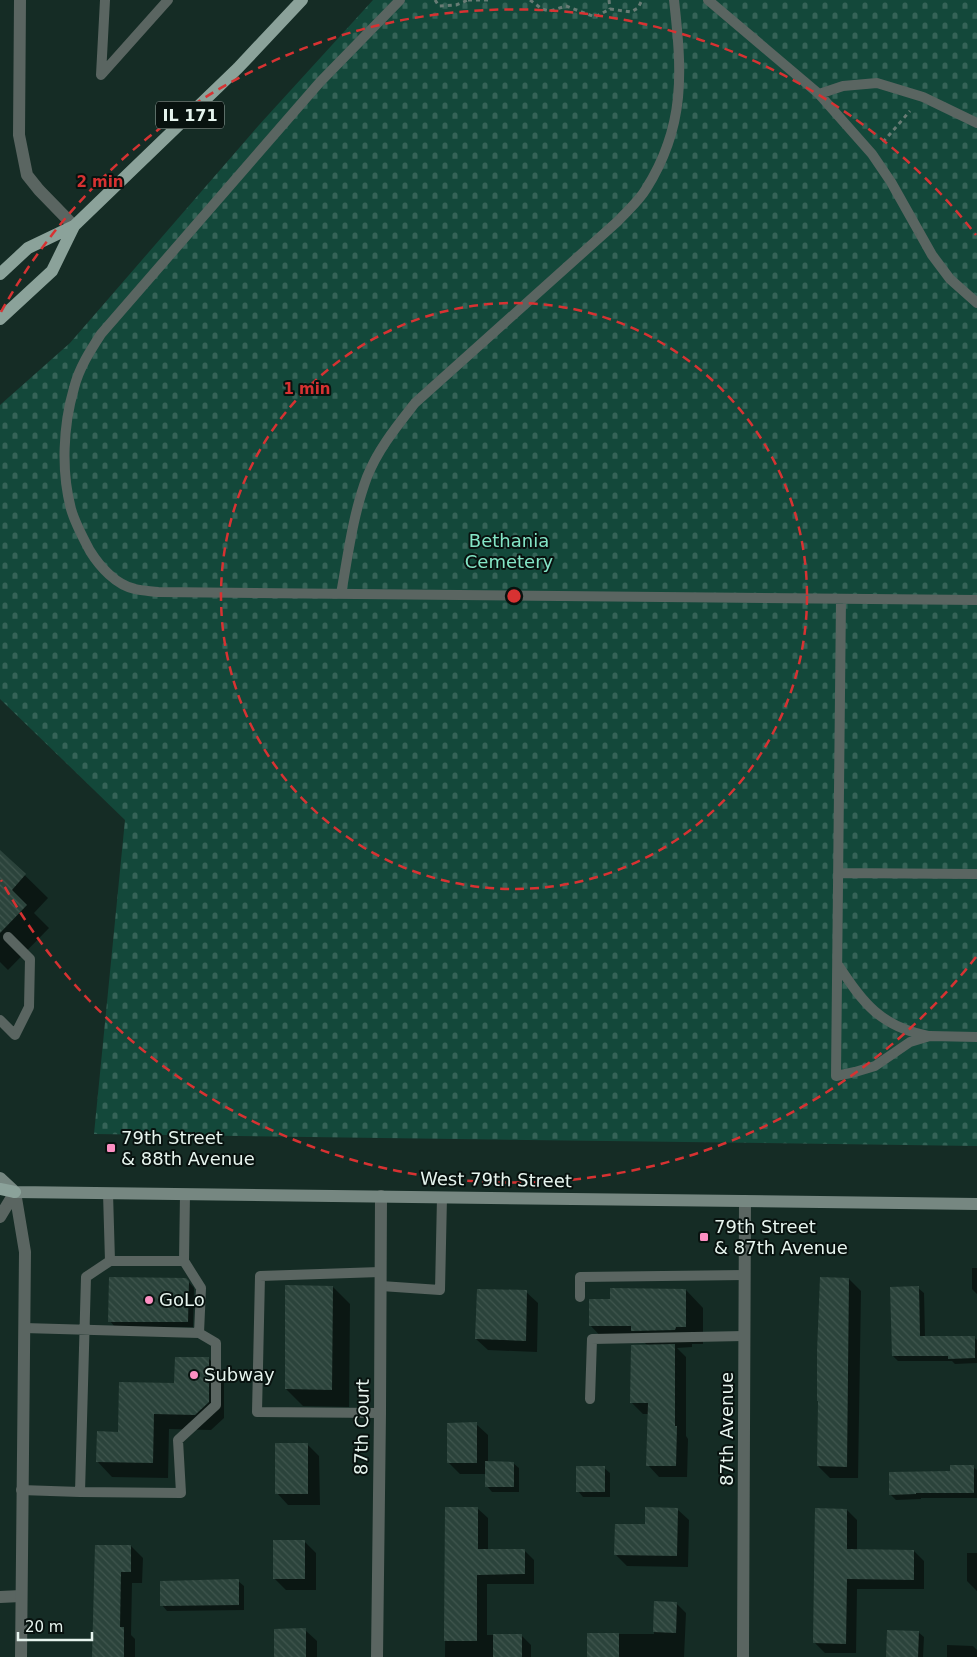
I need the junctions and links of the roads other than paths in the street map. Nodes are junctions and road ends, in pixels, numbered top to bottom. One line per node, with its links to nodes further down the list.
1 (20, 0): 10 (street)
2 (105, 0): 3 (lane)
3 (168, 0)
4 (302, 0): 10 (main road, IL 171)
5 (400, 0): 14 (lane)
6 (674, 0): 14 (lane)
7 (708, 0): 8 (lane)
8 (819, 94): 9 (lane); 12 (lane)
9 (977, 123)
10 (74, 226): 11 (main road, IL 171); 13 (main road, IL 171)
11 (0, 274)
12 (977, 303)
13 (0, 319)
14 (341, 594): 15 (lane)
15 (841, 599): 16 (lane); 17 (lane)
16 (977, 600)
17 (838, 873): 18 (lane); 20 (lane)
18 (977, 874)
19 (8, 937): 21 (lane)
20 (838, 965): 22 (lane); 22 (lane)
21 (0, 1020)
22 (930, 1036): 23 (lane)
23 (977, 1037)
24 (0, 1178): 26 (main road)
25 (0, 1189): 26 (main road)
26 (14, 1192): 27 (main road); 28 (main road, West 79th Street); 34 (street); 41 (street)
27 (0, 1193)
28 (108, 1193): 29 (main road, West 79th Street); 35 (lane)
29 (185, 1194): 30 (main road, West 79th Street); 36 (lane)
30 (381, 1196): 31 (main road, West 79th Street); 37 (street, 87th Court)
31 (442, 1197): 32 (main road, West 79th Street); 39 (lane)
32 (745, 1201): 33 (main road, West 79th Street); 38 (street, 87th Avenue)
33 (977, 1204)
34 (0, 1216)
35 (110, 1261): 36 (lane); 42 (lane)
36 (184, 1261): 43 (lane)
37 (380, 1272): 39 (street, 87th Court); 46 (lane)
38 (745, 1275): 40 (lane); 44 (street, 87th Avenue)
39 (381, 1286): 46 (street, 87th Court)
40 (580, 1297)
41 (24, 1328): 42 (lane); 47 (street)
42 (85, 1331): 43 (lane); 48 (lane)
43 (200, 1333): 48 (lane)
44 (744, 1336): 45 (lane); 53 (street, 87th Avenue)
45 (590, 1399)
46 (380, 1413): 52 (street, 87th Court)
47 (22, 1490): 48 (lane); 49 (street)
48 (80, 1492)
49 (22, 1596): 50 (street); 51 (street)
50 (0, 1597)
51 (21, 1657)
52 (377, 1657)
53 (743, 1657)

